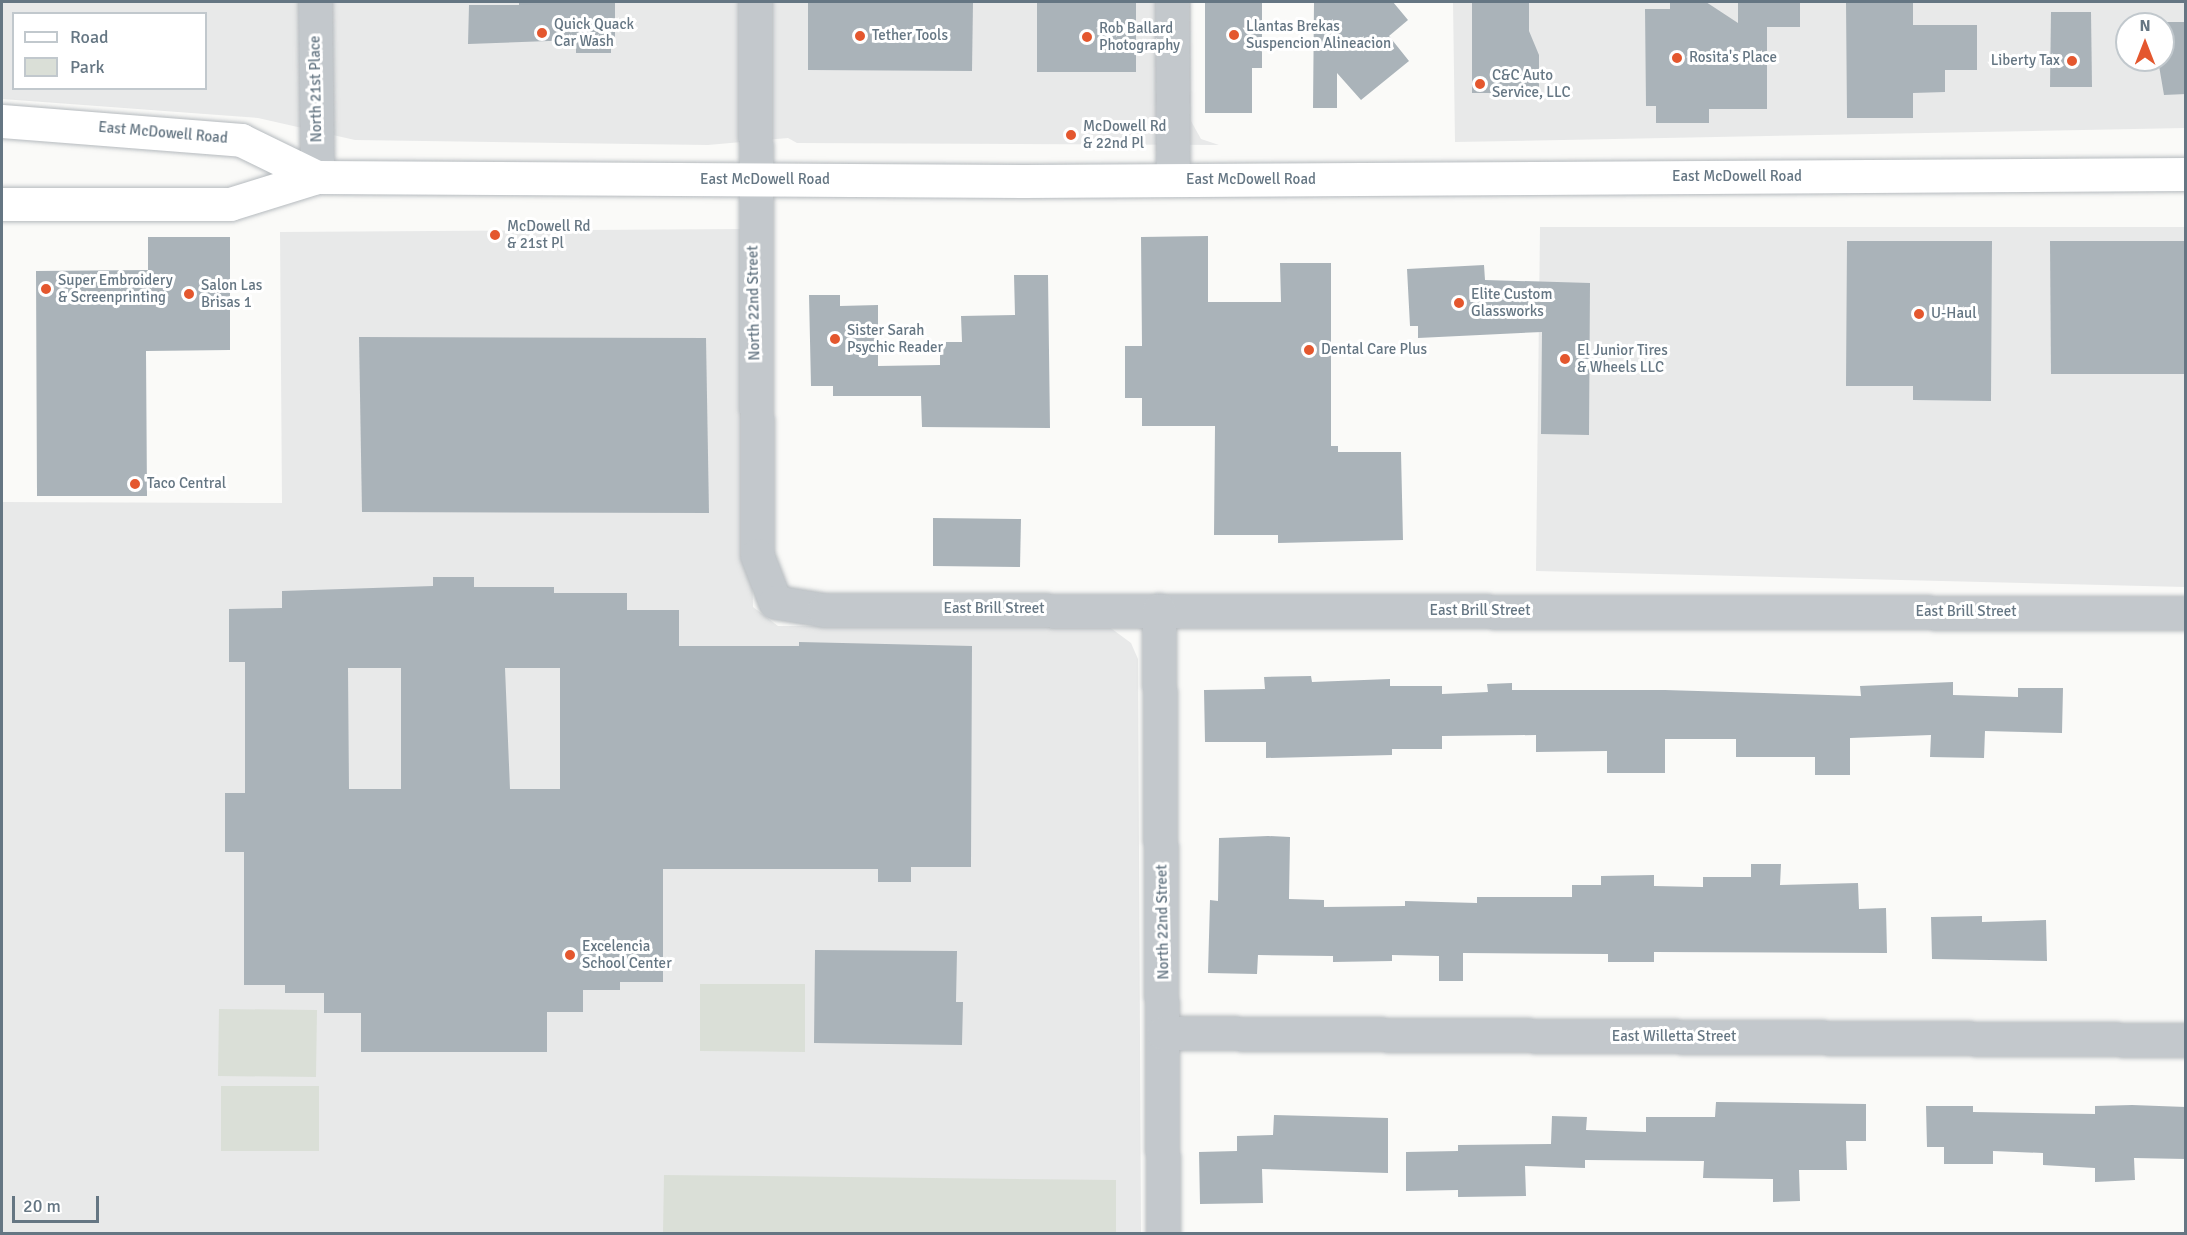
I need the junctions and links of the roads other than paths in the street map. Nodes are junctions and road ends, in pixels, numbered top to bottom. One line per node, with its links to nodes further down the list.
1 (315, 2): 6 (street, North 21st Place)
2 (755, 2): 8 (street, North 22nd Street)
3 (1172, 2): 7 (street)
4 (2, 121): 6 (main road, East McDowell Road)
5 (2186, 174): 7 (main road, East McDowell Road)
6 (317, 177): 8 (main road, East McDowell Road); 9 (main road, East McDowell Road)
7 (1173, 180): 8 (main road, East McDowell Road)
8 (753, 181): 10 (street, North 22nd Street)
9 (2, 204)
10 (775, 602): 11 (street, East Brill Street)
11 (1160, 610): 12 (street, East Brill Street); 13 (street, North 22nd Street)
12 (2186, 613)
13 (1164, 1033): 14 (street, East Willetta Street); 15 (street, North 22nd Street)
14 (2186, 1040)
15 (1163, 1233)

